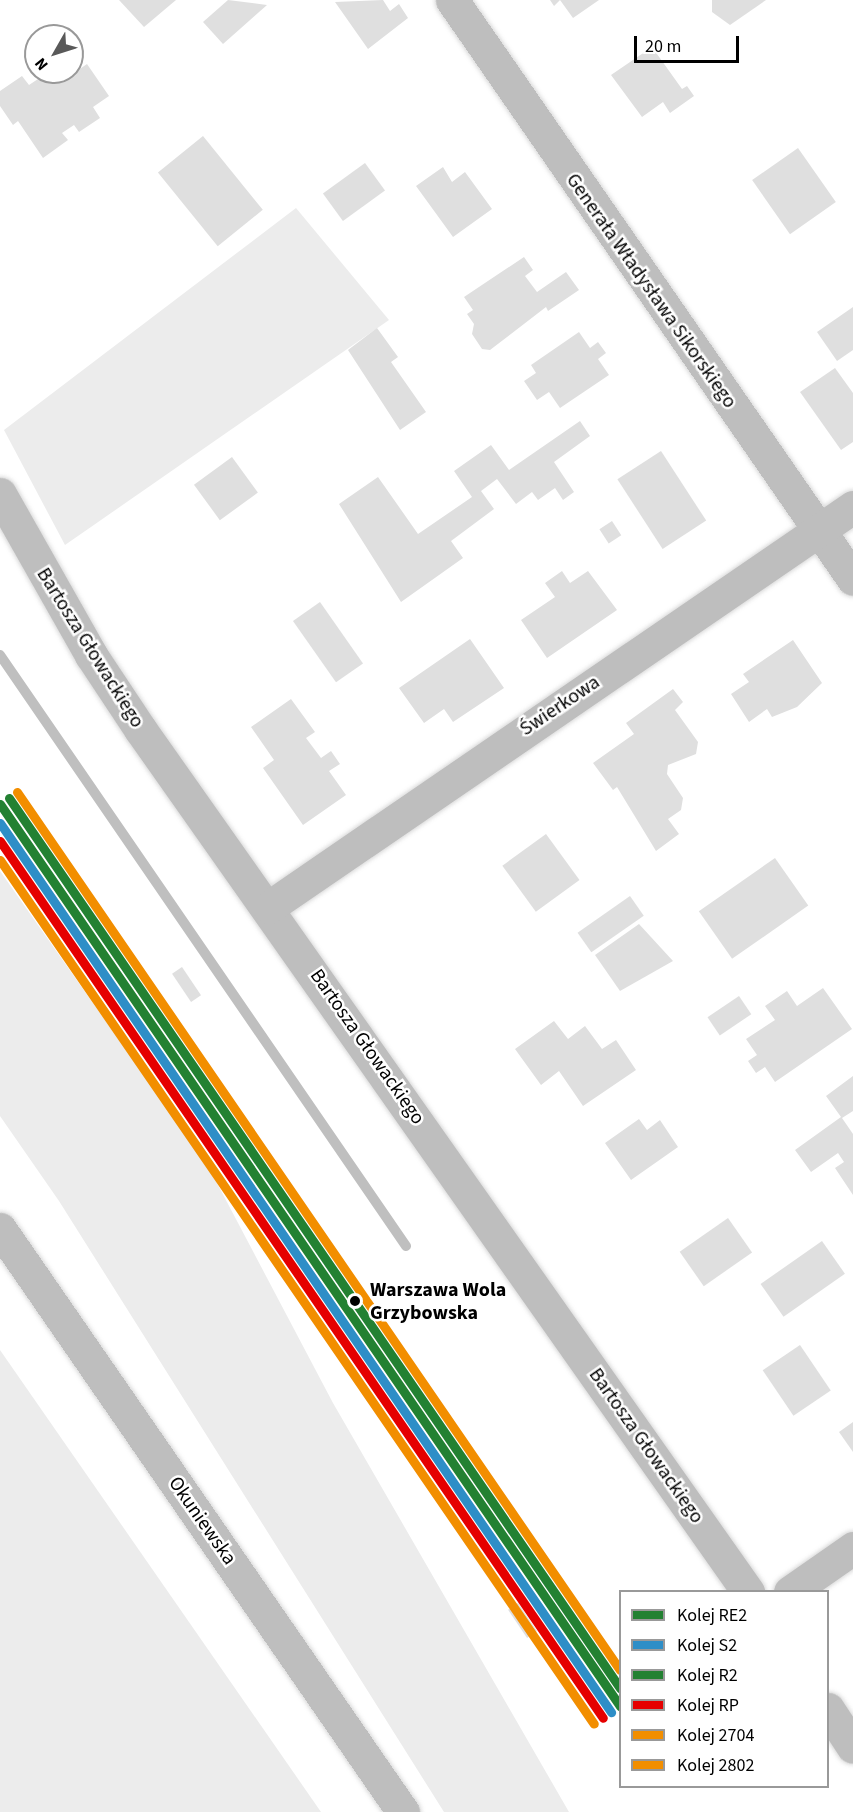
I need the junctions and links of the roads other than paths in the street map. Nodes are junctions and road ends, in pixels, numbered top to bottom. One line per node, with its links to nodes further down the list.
1 (452, 0): 4 (street, Generała Władysława Sikorskiego)
2 (0, 494): 6 (street, Bartosza Głowackiego)
3 (853, 507): 4 (street, Świerkowa)
4 (818, 529): 5 (street, Generała Władysława Sikorskiego); 6 (street, Świerkowa)
5 (853, 579)
6 (269, 907): 9 (street, Bartosza Głowackiego)
7 (0, 1229): 13 (street, Okuniewska)
8 (853, 1548): 10 (street)
9 (747, 1590)
10 (793, 1590)
11 (829, 1711): 12 (street)
12 (853, 1747)
13 (403, 1812)

